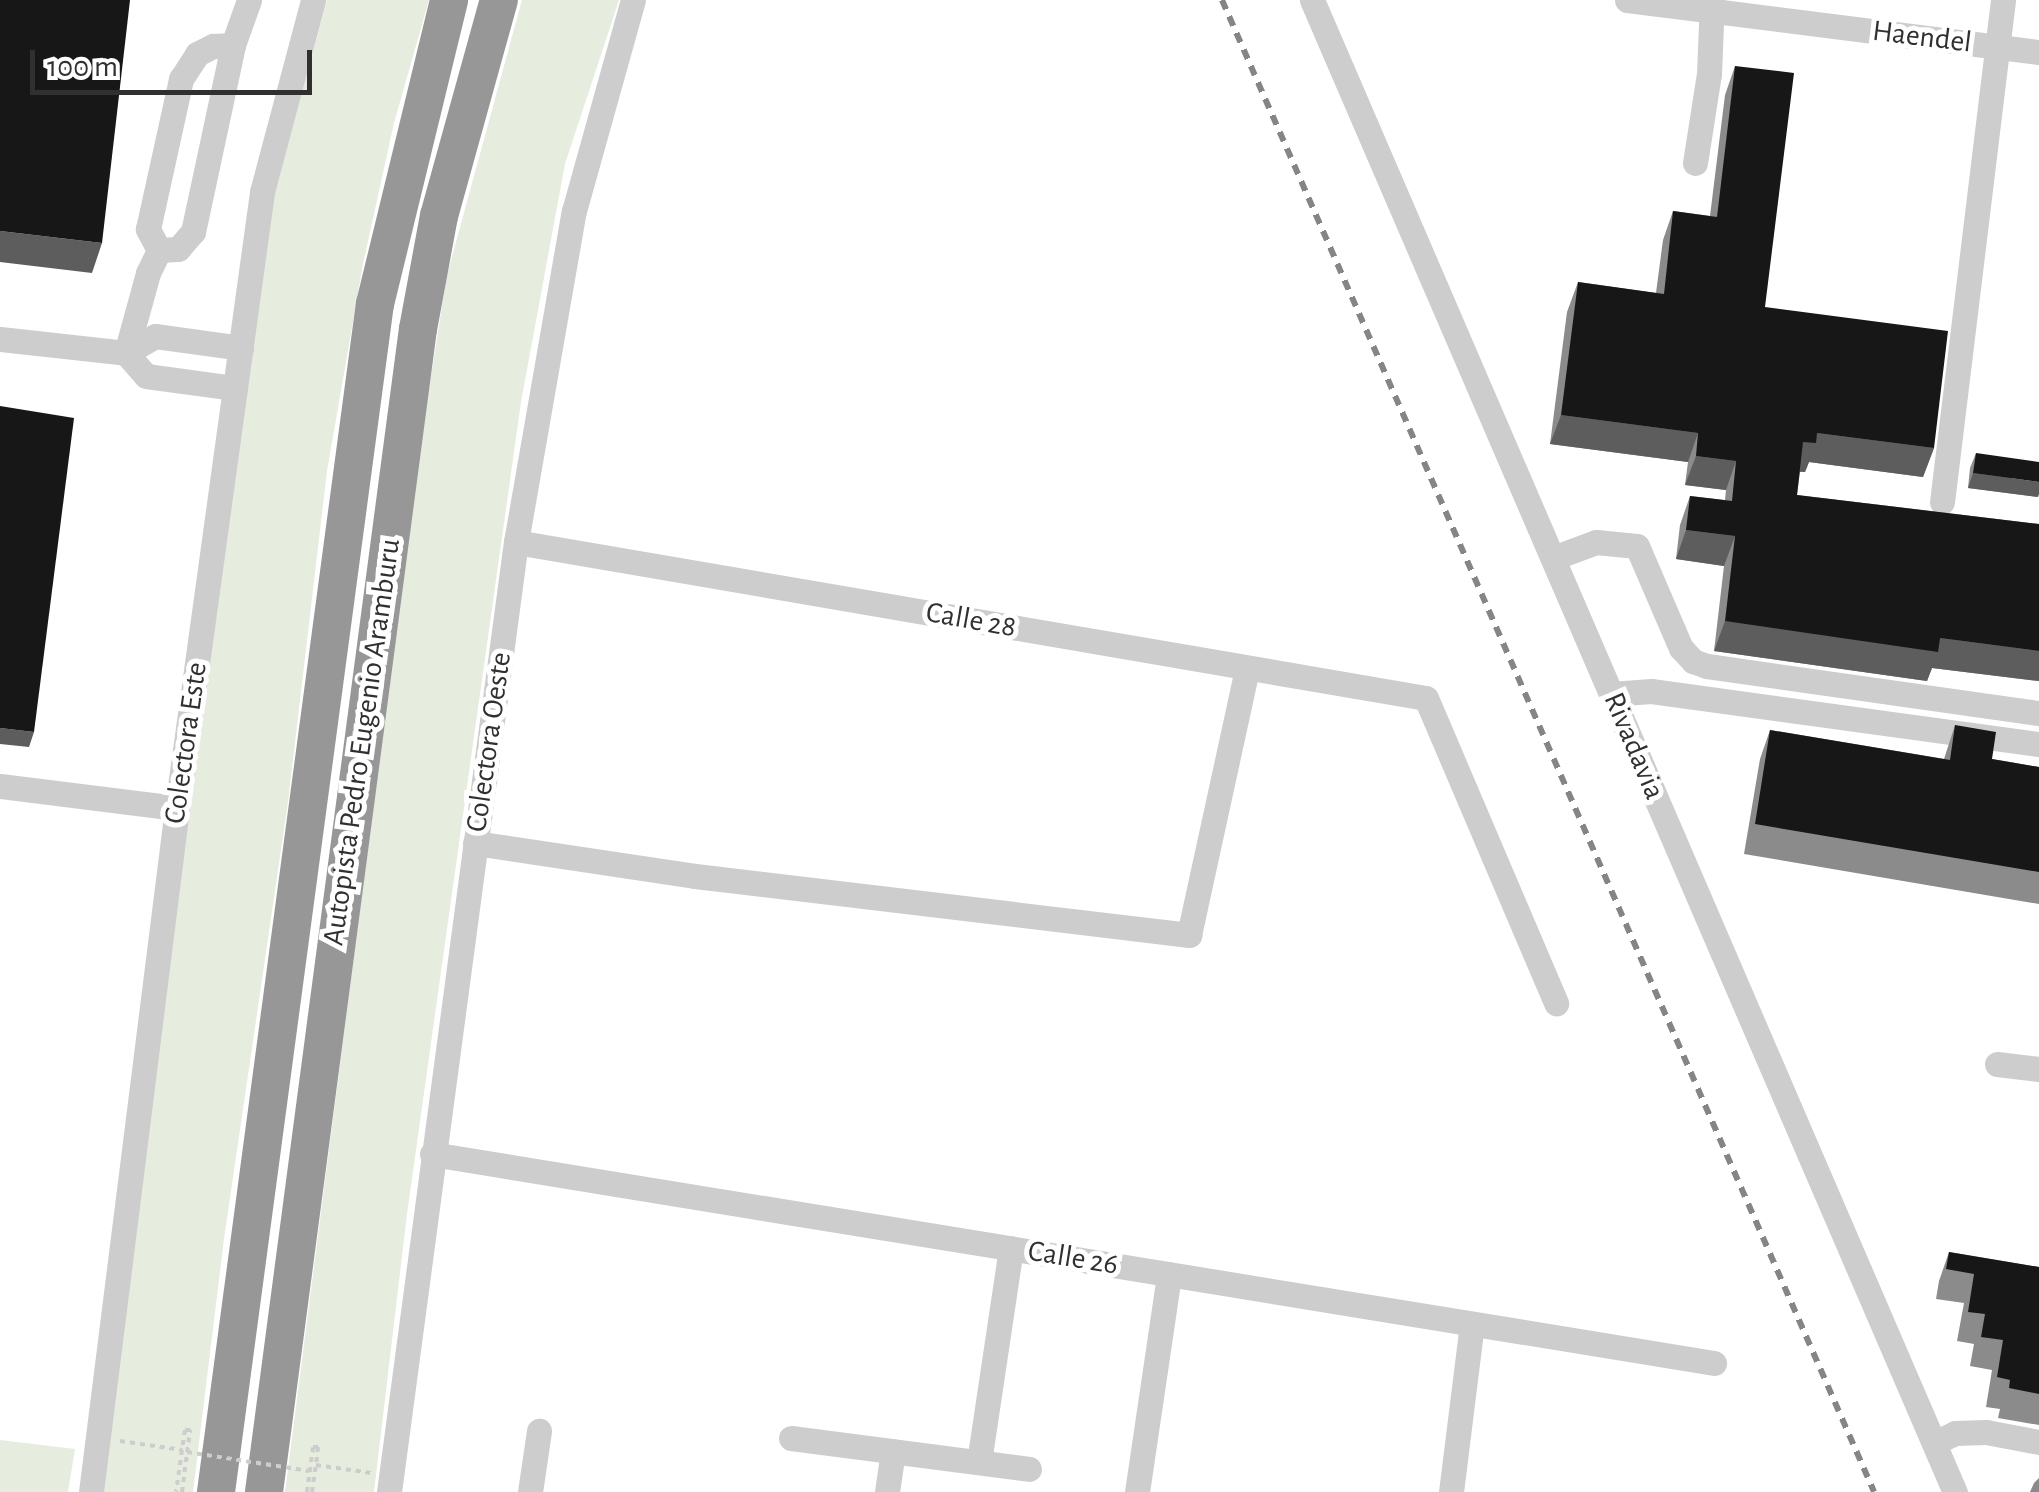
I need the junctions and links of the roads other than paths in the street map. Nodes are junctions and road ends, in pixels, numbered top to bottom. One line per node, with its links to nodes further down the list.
1 (249, 0): 10 (street)
2 (313, 0): 16 (street, Colectora Este)
3 (449, 0): 46 (highway, Autopista Pedro Eugenio Aramburu)
4 (499, 0): 47 (highway, Autopista Pedro Eugenio Aramburu)
5 (633, 0): 20 (street, Colectora Oeste)
6 (1312, 0): 21 (street, Rivadavia)
7 (1627, 0): 9 (street, Haendel)
8 (2004, 0): 11 (street)
9 (1712, 5): 11 (street, Haendel); 13 (street)
10 (233, 46): 14 (street); 14 (street)
11 (1998, 47): 12 (street, Haendel); 19 (street)
12 (2039, 52)
13 (1695, 163)
14 (159, 250): 17 (street)
15 (0, 340): 17 (street)
16 (240, 348): 17 (street); 18 (street, Colectora Este)
17 (126, 353): 18 (street)
18 (235, 388): 27 (street, Colectora Este)
19 (1942, 502)
20 (516, 542): 22 (street, Calle 28); 28 (street, Colectora Oeste)
21 (1552, 558): 23 (street, Rivadavia); 24 (street)
22 (1247, 668): 28 (street); 29 (street, Calle 28)
23 (1611, 694): 25 (street); 40 (street, Rivadavia)
24 (2039, 713)
25 (2039, 744)
26 (0, 786): 27 (street)
27 (177, 808): 45 (street, Colectora Este)
28 (474, 843): 32 (street, Colectora Oeste)
29 (1556, 1003)
30 (1997, 1064): 31 (street)
31 (2039, 1069)
32 (432, 1154): 33 (street, Calle 26); 44 (street, Colectora Oeste)
33 (1011, 1248): 34 (street, Calle 26); 42 (street)
34 (1168, 1274): 35 (street, Calle 26); 50 (street)
35 (1472, 1324): 36 (street, Calle 26); 51 (street)
36 (1714, 1363)
37 (539, 1431): 48 (street)
38 (791, 1438): 41 (street)
39 (2039, 1442): 40 (street)
40 (1934, 1443): 52 (street, Rivadavia)
41 (892, 1450): 42 (street); 49 (street)
42 (979, 1462): 43 (street)
43 (1029, 1469)
44 (390, 1484)
45 (91, 1492)
46 (216, 1492)
47 (264, 1492)
48 (530, 1492)
49 (886, 1492)
50 (1136, 1492)
51 (1450, 1492)
52 (1955, 1492)

